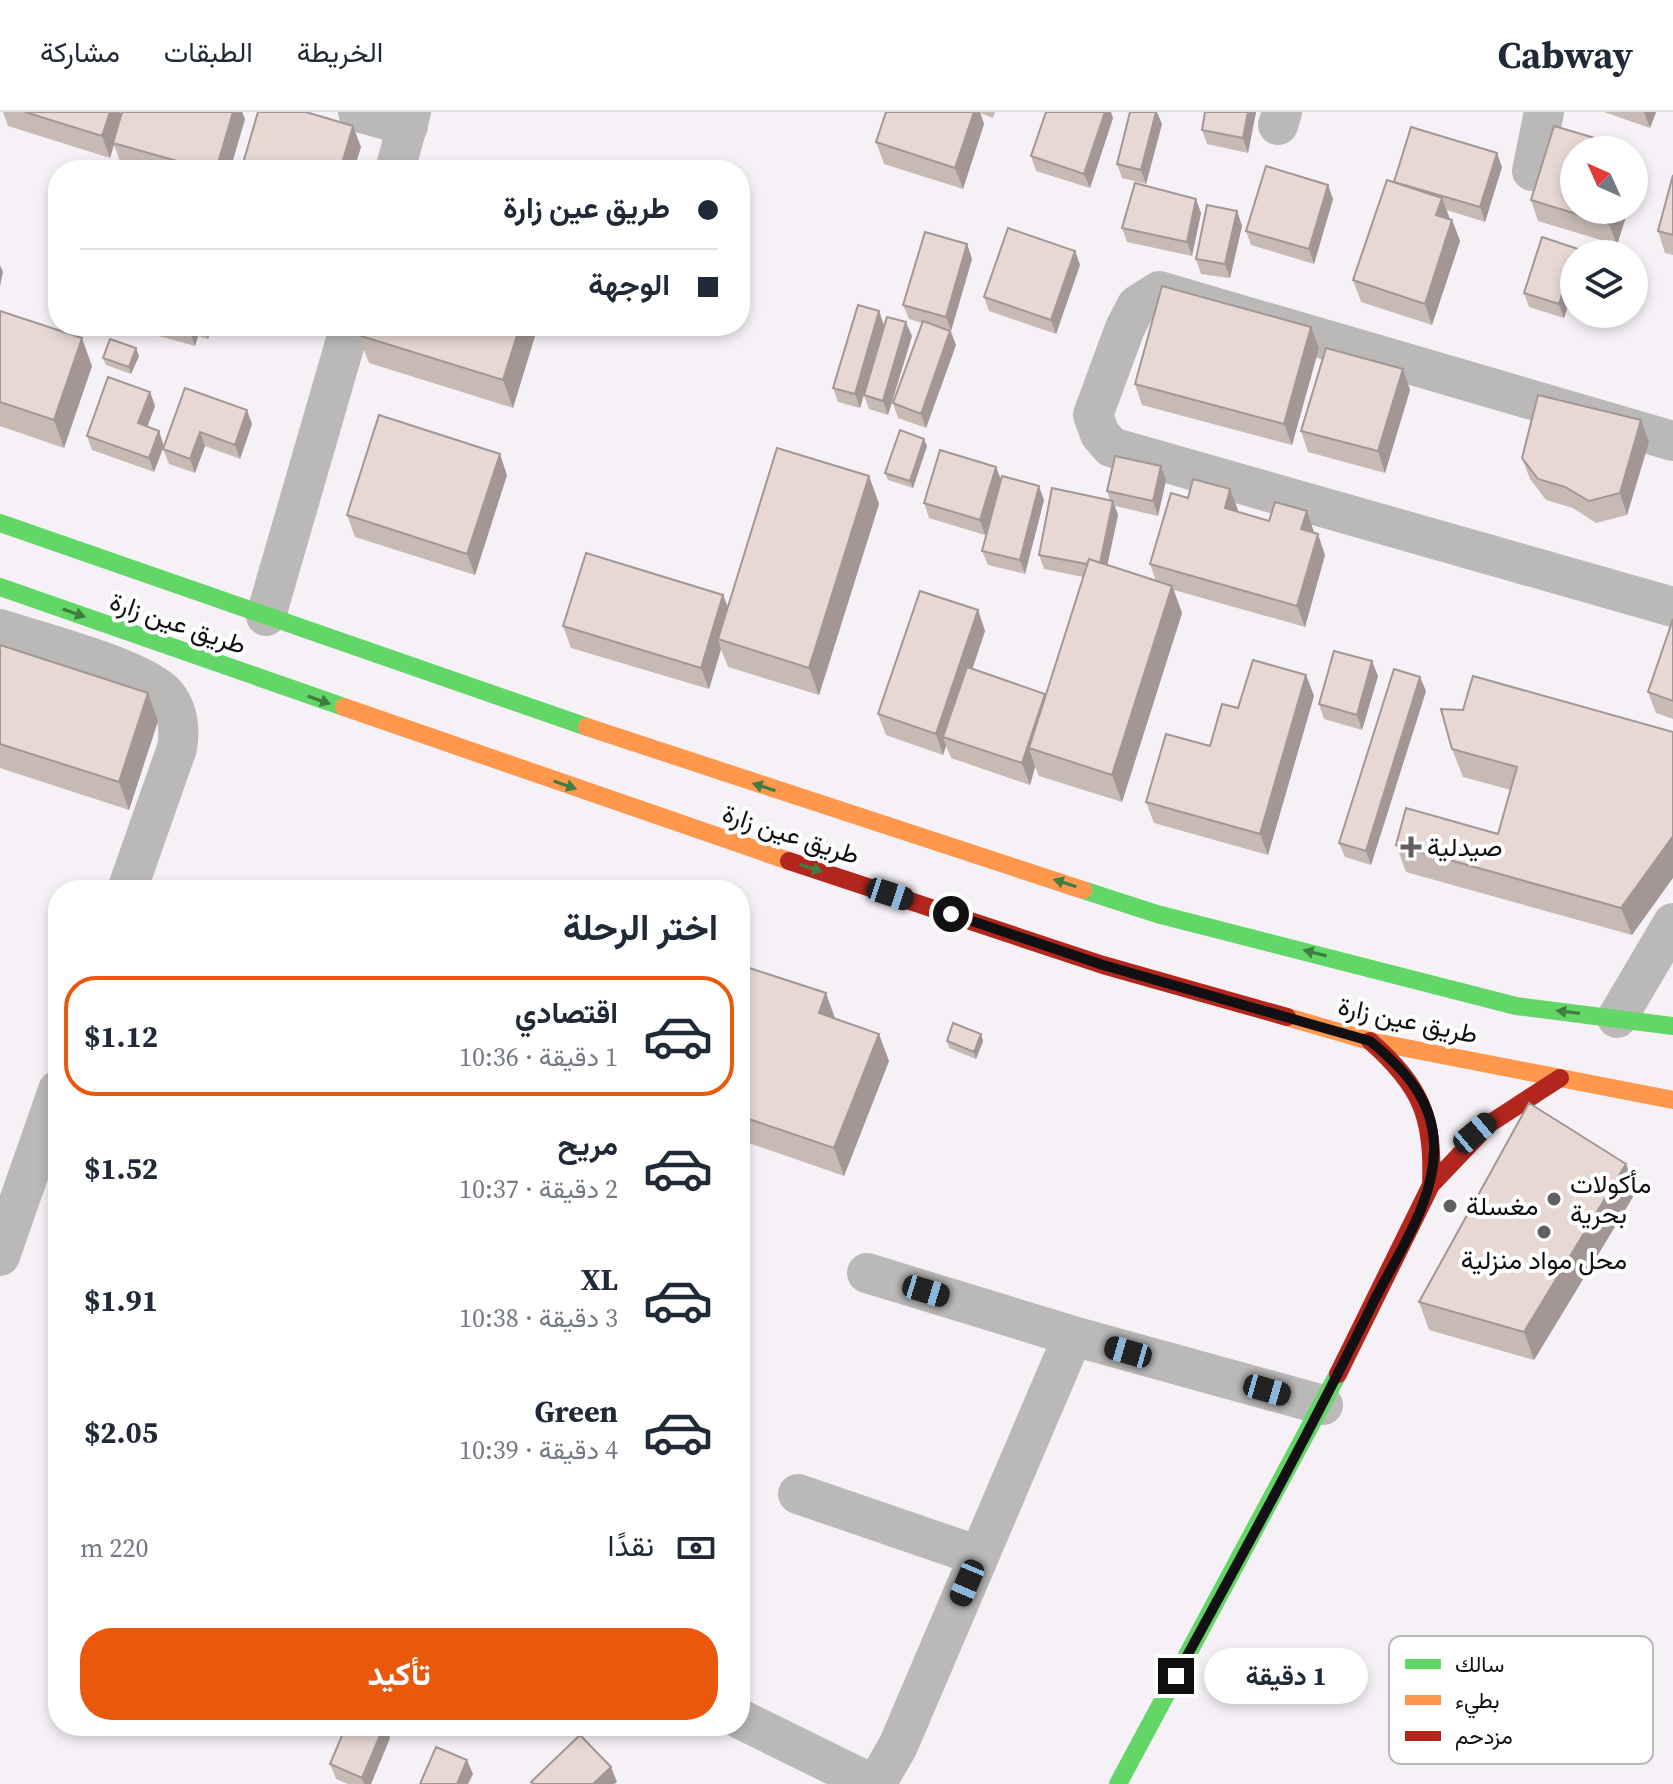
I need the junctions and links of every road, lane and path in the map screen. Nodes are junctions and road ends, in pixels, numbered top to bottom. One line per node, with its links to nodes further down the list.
1 (358, 112): 3 (street)
2 (1544, 112): 5 (street)
3 (409, 119): 4 (street)
4 (398, 160)
5 (1532, 171)
6 (347, 336): 11 (street)
7 (1673, 441): 10 (street)
8 (0, 523): 11 (main road, طريق عين زارة)
9 (0, 587): 17 (main road, طريق عين زارة, one-way to 17)
10 (1673, 607)
11 (266, 616): 15 (main road, طريق عين زارة, one-way to 11)
12 (0, 629): 13 (street)
13 (131, 880)
14 (1673, 923): 15 (street)
15 (1617, 1018): 16 (main road, طريق عين زارة)
16 (1673, 1026)
17 (1370, 1041): 18 (main road, طريق عين زارة); 21 (main road)
18 (1560, 1078): 19 (main road, طريق عين زارة); 21 (main road)
19 (1673, 1100)
20 (48, 1119): 22 (street)
21 (1431, 1185): 25 (main road)
22 (0, 1256)
23 (867, 1273): 24 (street)
24 (1073, 1336): 25 (street); 27 (street)
25 (1323, 1405): 30 (main road)
26 (798, 1494): 27 (street)
27 (979, 1556): 29 (street)
28 (750, 1724): 29 (street)
29 (874, 1784)
30 (1118, 1784)

